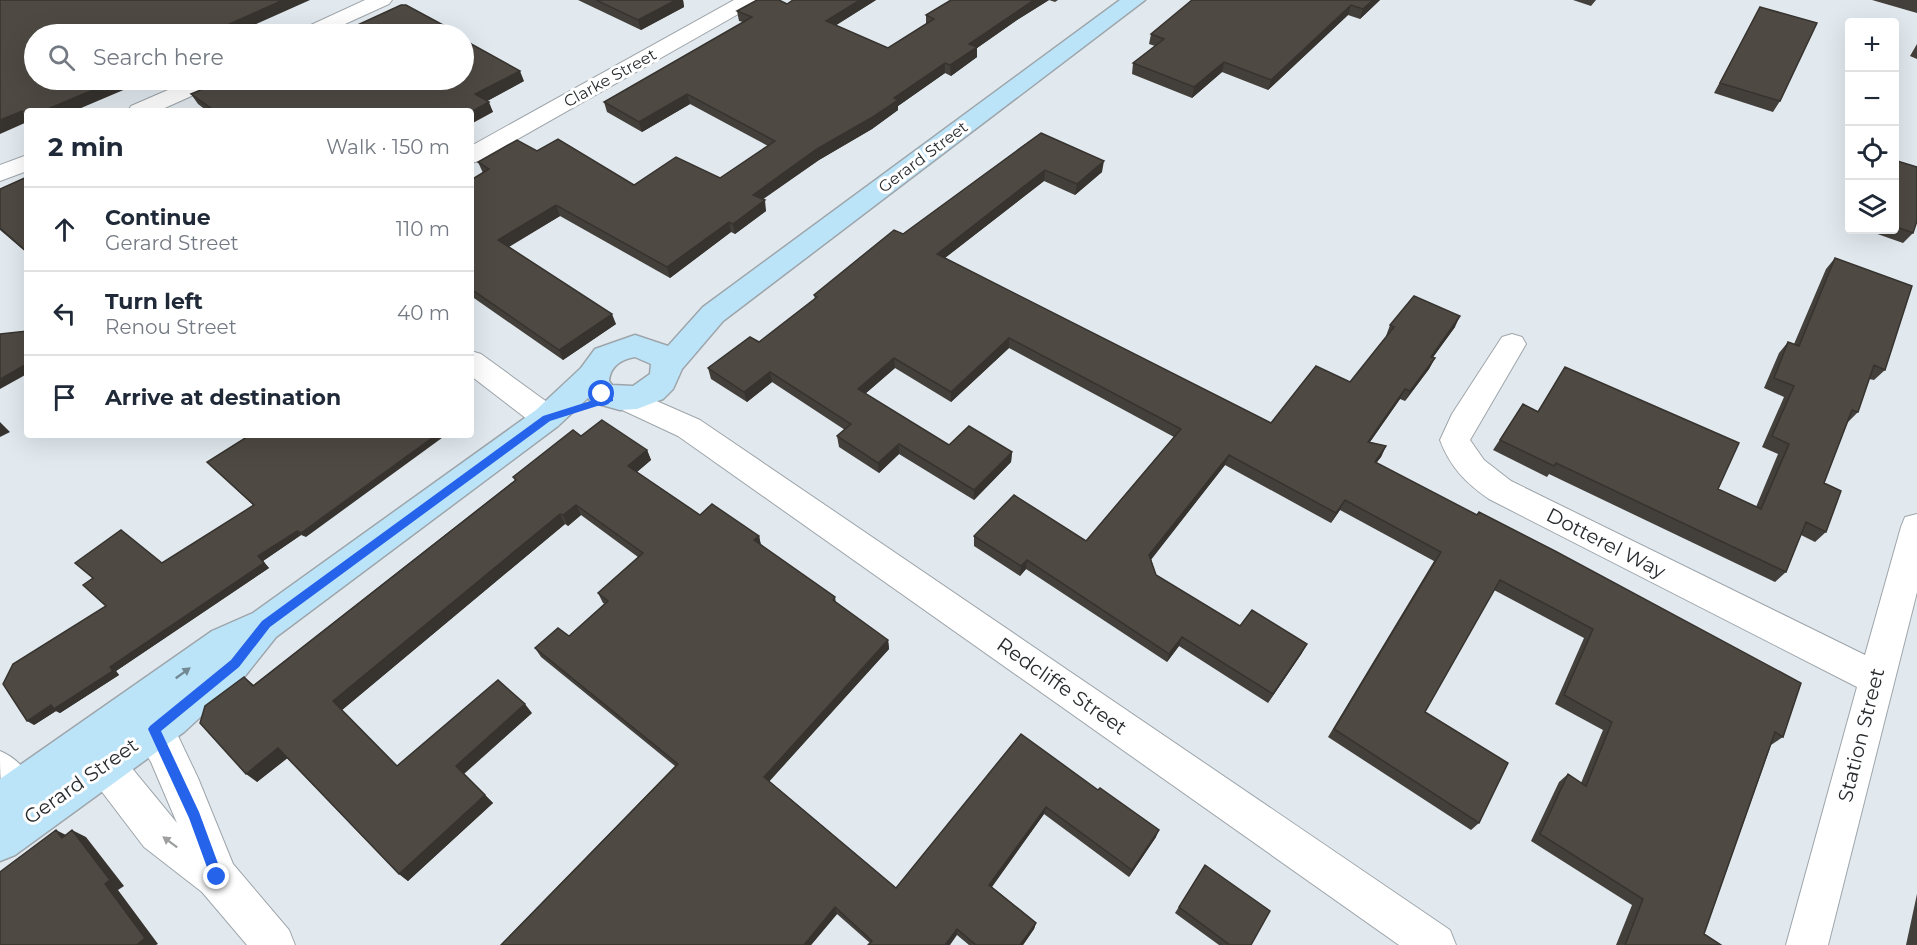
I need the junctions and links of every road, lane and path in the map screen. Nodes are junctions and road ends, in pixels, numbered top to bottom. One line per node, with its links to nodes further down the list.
1 (382, 0): 4 (street)
2 (749, 0): 7 (street, Clarke Street)
3 (1134, 0): 10 (street, Gerard Street)
4 (329, 24)
5 (186, 90): 6 (street)
6 (146, 108)
7 (474, 154)
8 (24, 163): 9 (street)
9 (0, 174)
10 (713, 314): 12 (street, Gerard Street); 14 (street, Gerard Street)
11 (1512, 344): 19 (street, Dotterel Way)
12 (635, 346): 14 (street); 15 (street)
13 (474, 363): 16 (street)
14 (667, 373): 15 (street); 17 (street, Redcliffe Street)
15 (611, 391): 16 (street, Gerard Street); 17 (street, Redcliffe Street)
16 (547, 418): 20 (street, Gerard Street)
17 (690, 428): 26 (street, Redcliffe Street)
18 (1917, 527): 19 (street, Station Street)
19 (1875, 678): 27 (street, Station Street)
20 (145, 718): 21 (street, Gerard Street); 24 (street)
21 (96, 754): 22 (street, Gerard Street); 24 (street, one-way to 21)
22 (12, 795): 23 (street, Gerard Street)
23 (0, 840)
24 (217, 877): 25 (street)
25 (274, 945)
26 (1435, 945)
27 (1807, 945)

